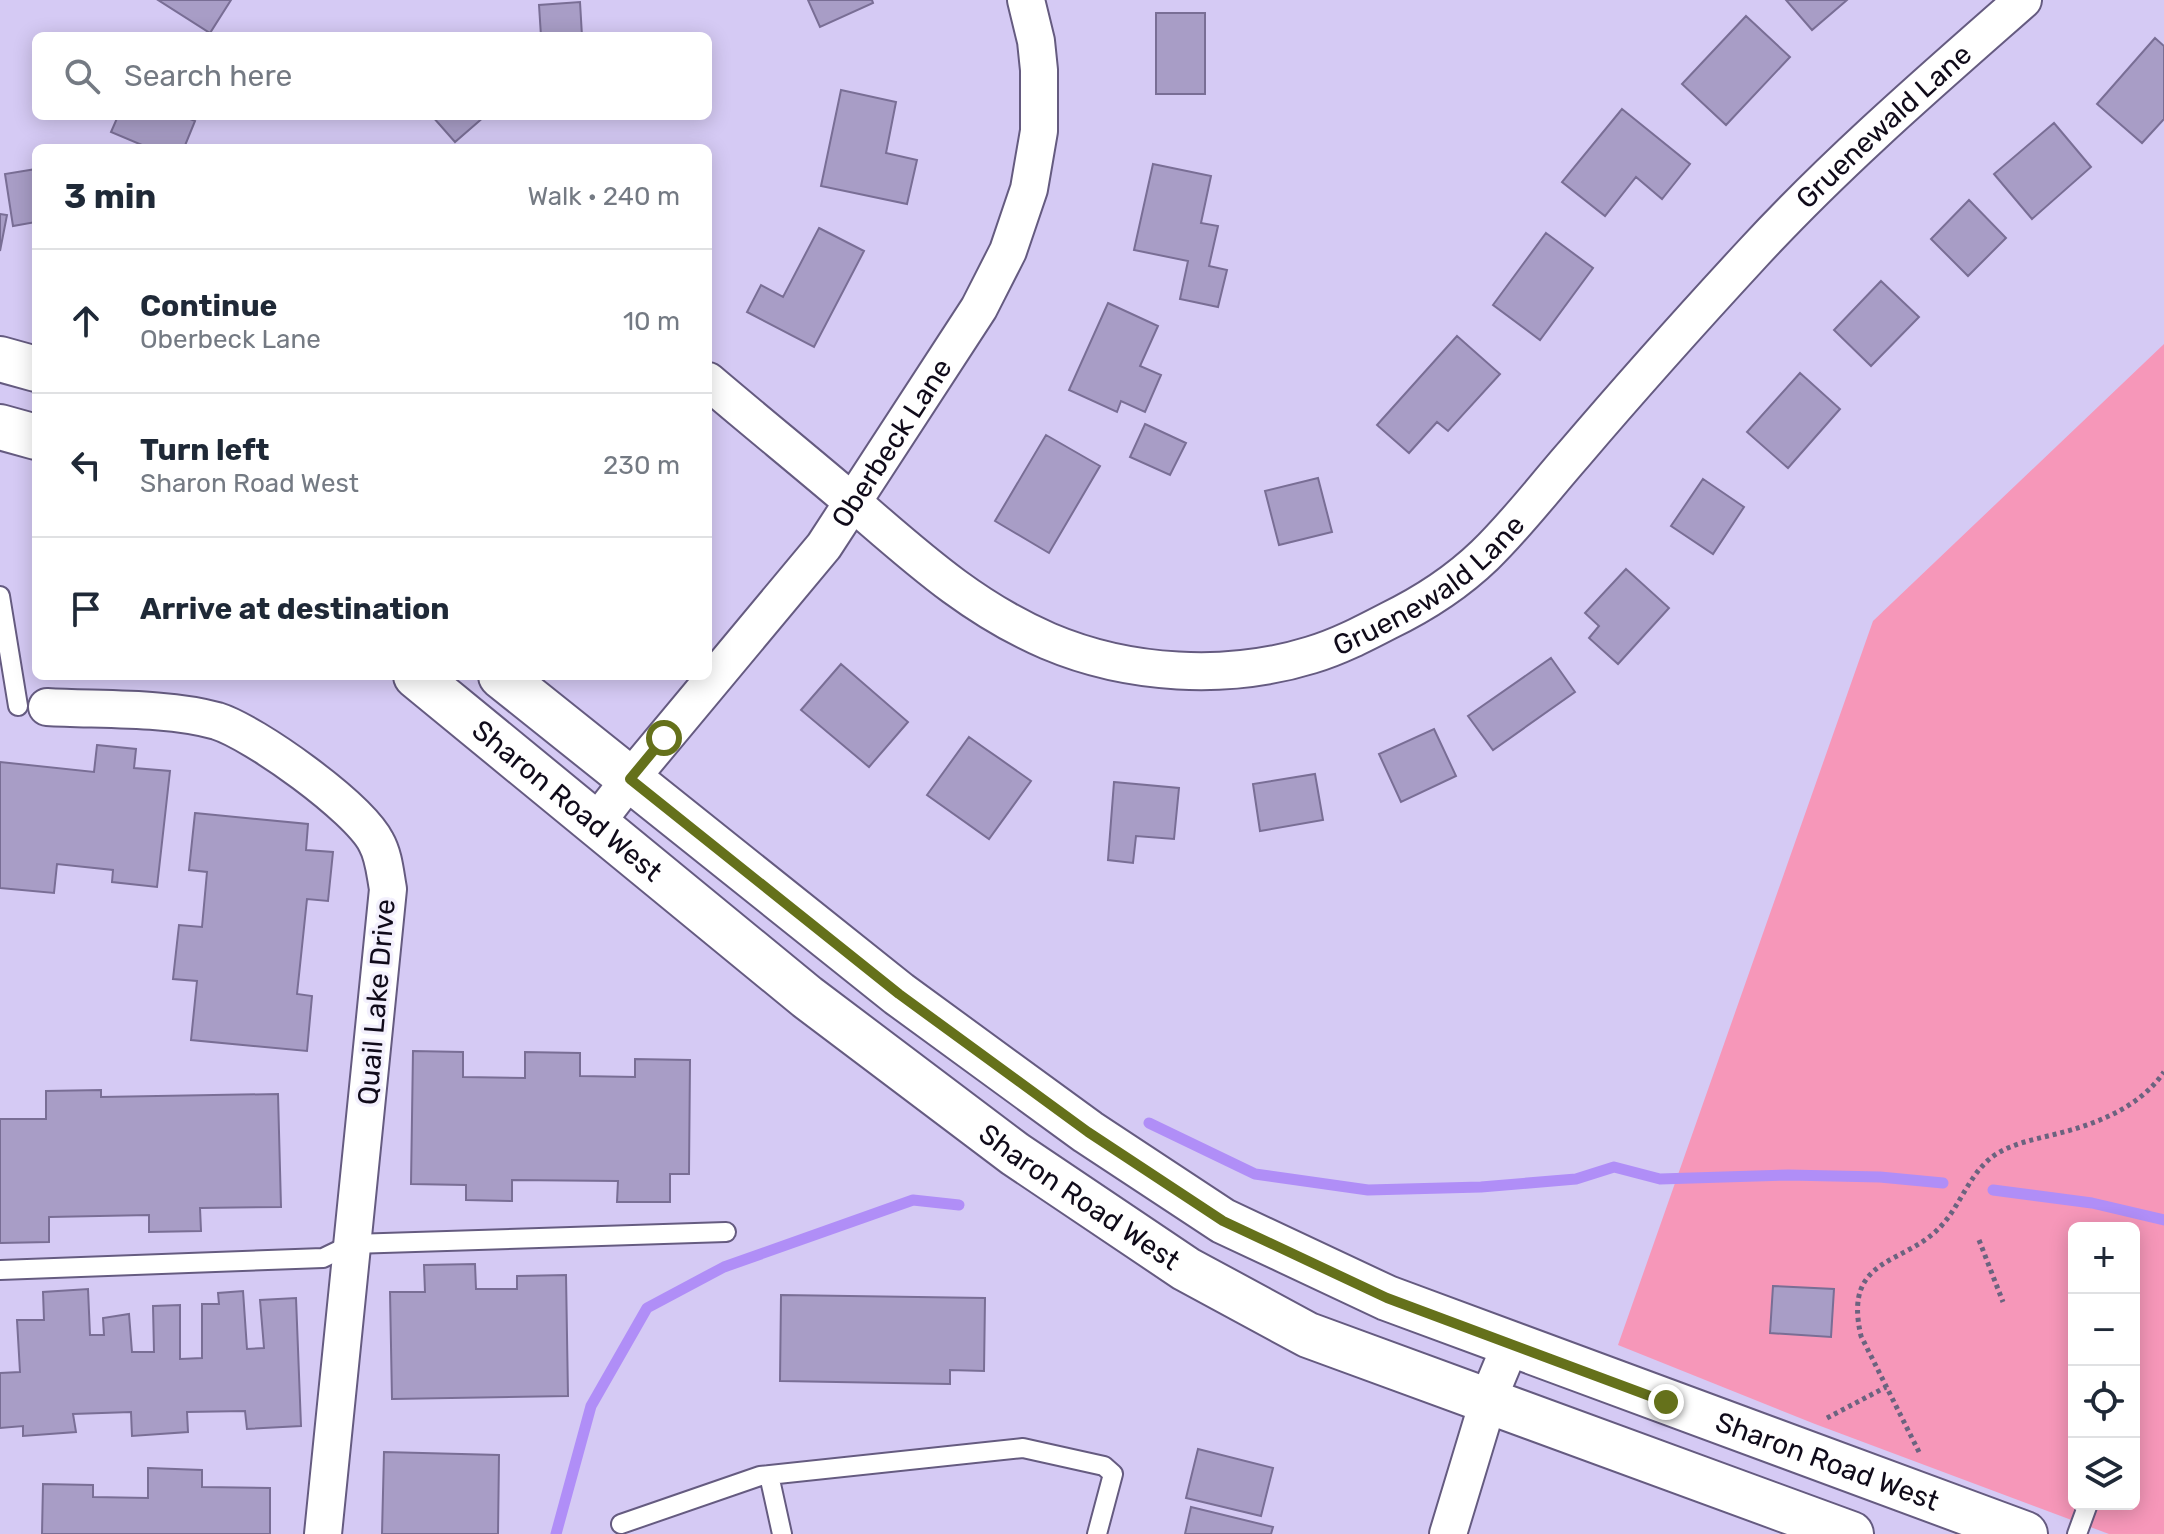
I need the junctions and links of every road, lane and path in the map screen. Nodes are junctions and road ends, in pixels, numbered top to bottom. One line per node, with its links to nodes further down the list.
1 (1026, 0): 8 (street, Oberbeck Lane)
2 (2023, 0): 8 (street, Gruenewald Lane)
3 (0, 359): 4 (main road)
4 (32, 368)
5 (712, 384): 8 (street, Gruenewald Lane)
6 (0, 427): 7 (main road)
7 (32, 436)
8 (852, 503): 13 (street, Oberbeck Lane)
9 (0, 596): 12 (lane)
10 (421, 680): 14 (main road, Sharon Road West)
11 (506, 680): 13 (main road, Sharon Road West)
12 (22, 706): 18 (street, Quail Lake Drive)
13 (630, 779): 14 (street, Oberbeck Lane); 21 (main road, Sharon Road West)
14 (596, 823): 23 (main road, Sharon Road West)
15 (2164, 1072): 22 (path)
16 (726, 1232): 18 (lane)
17 (1979, 1240): 20 (path)
18 (352, 1244): 19 (lane); 29 (street, Quail Lake Drive)
19 (0, 1270)
20 (2003, 1302)
21 (1511, 1344): 23 (street); 34 (main road, Sharon Road West)
22 (1886, 1387): 24 (path); 25 (path)
23 (1488, 1400): 32 (street); 33 (main road, Sharon Road West)
24 (1815, 1424)
25 (1926, 1465)
26 (769, 1475): 28 (lane); 30 (lane); 31 (lane)
27 (2086, 1510): 35 (lane)
28 (621, 1524)
29 (323, 1534)
30 (782, 1534)
31 (1097, 1534)
32 (1448, 1534)
33 (1851, 1534)
34 (2025, 1534)
35 (2077, 1534)

